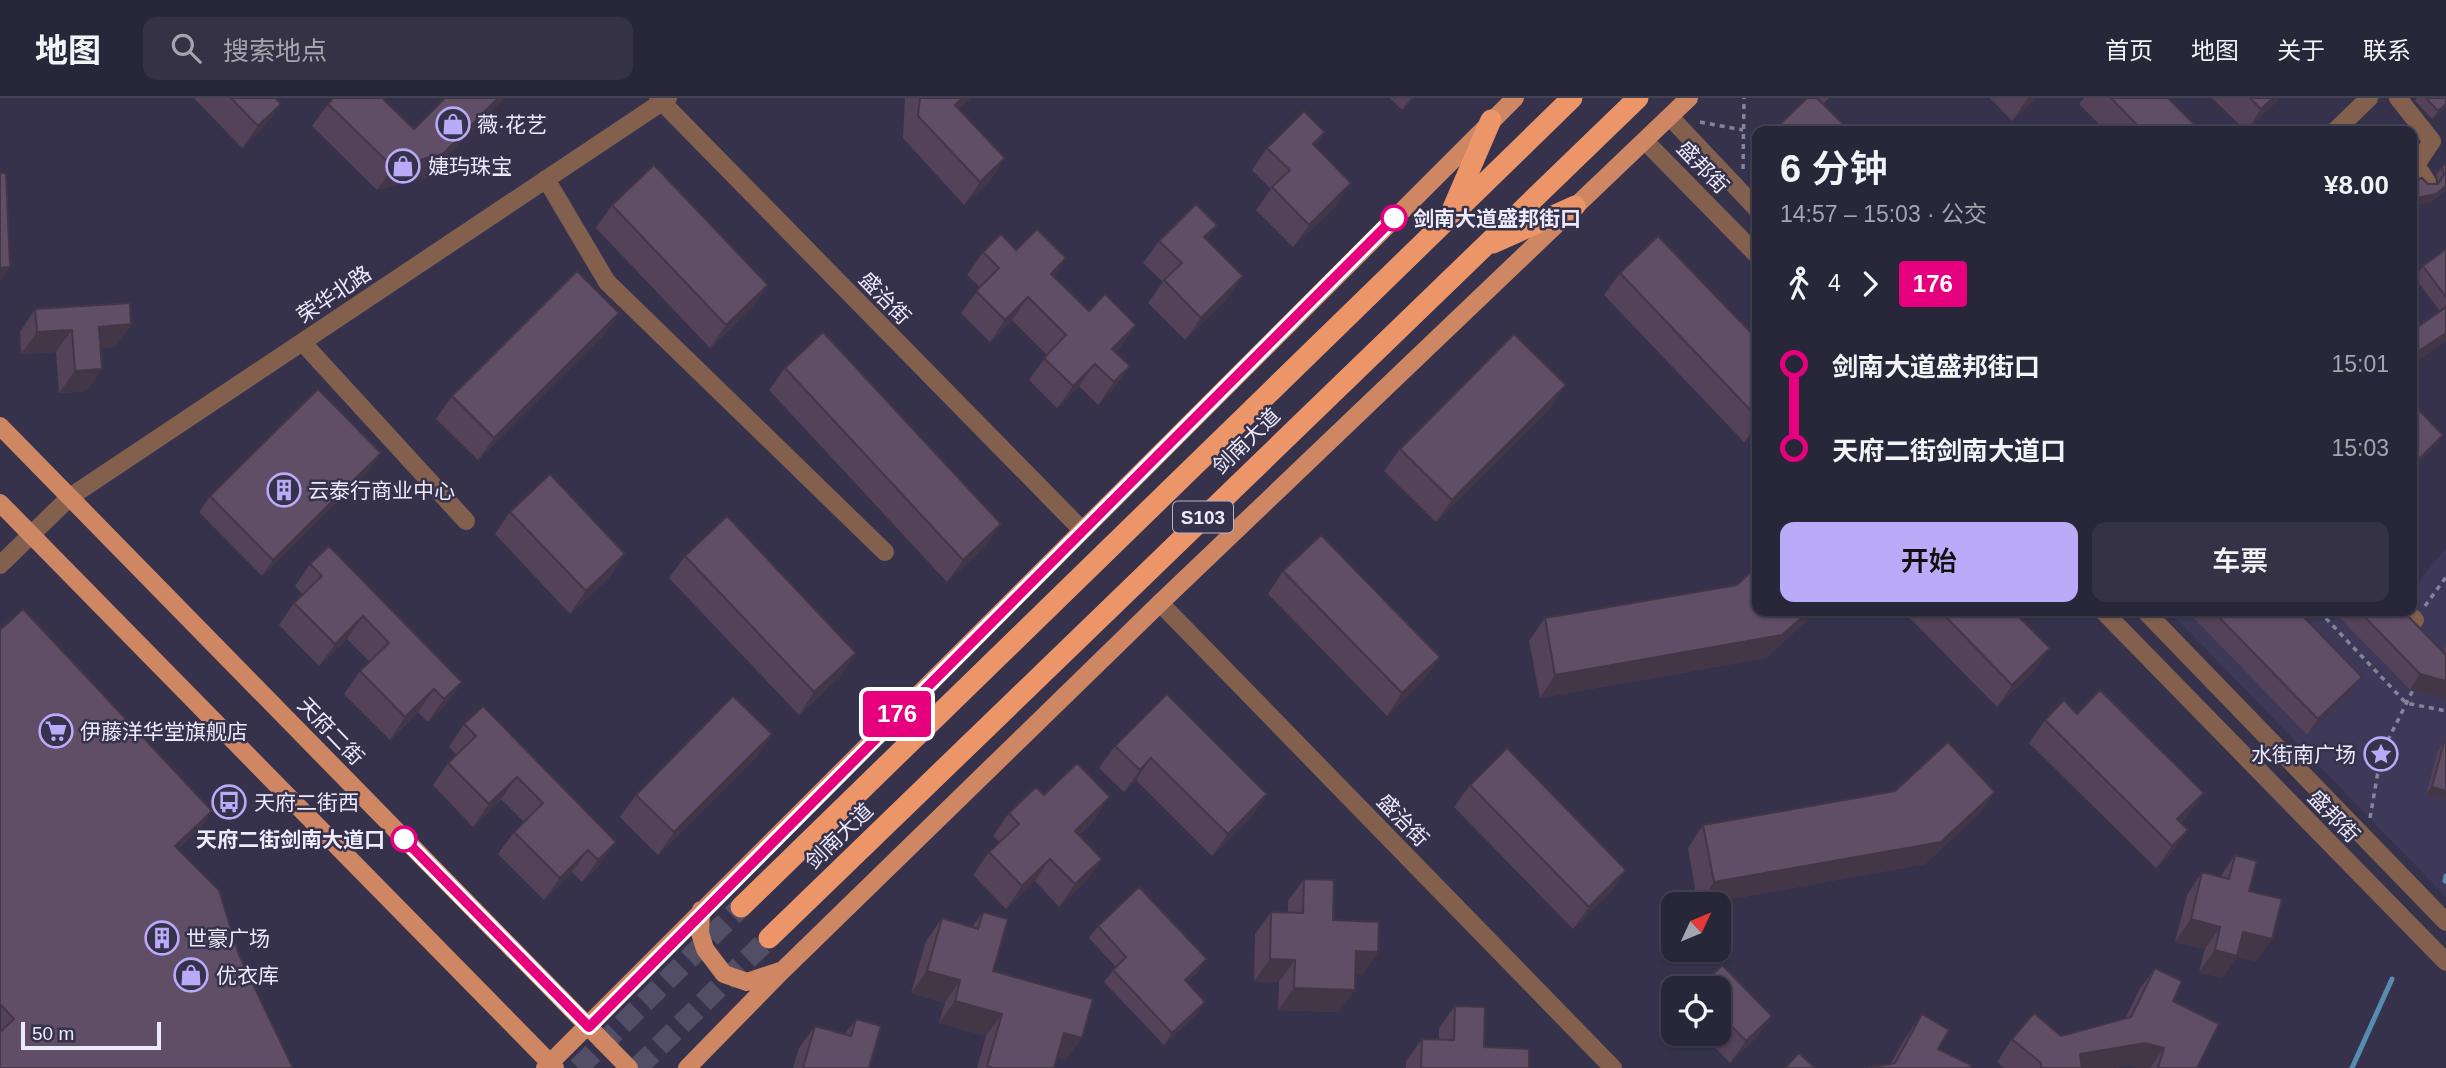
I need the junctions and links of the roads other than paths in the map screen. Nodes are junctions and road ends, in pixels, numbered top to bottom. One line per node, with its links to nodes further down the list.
1 (1515, 98): 9 (main road)
2 (1573, 98): 18 (highway, 剑南大道 / S103)
3 (1638, 98): 19 (highway, 剑南大道 / S103)
4 (1689, 98): 8 (main road)
5 (2369, 98): 10 (street)
6 (2398, 98): 12 (street)
7 (662, 99): 14 (street, 荣华北路); 26 (street, 盛治街)
8 (1670, 117): 11 (main road); 16 (street, 盛邦街)
9 (1491, 120): 18 (highway); 26 (main road)
10 (2346, 126)
11 (1645, 141): 17 (main road); 20 (street, 盛邦街)
12 (2417, 161)
13 (2417, 169): 15 (street)
14 (546, 179): 21 (street, 荣华北路); 28 (street)
15 (2427, 183)
16 (1752, 204)
17 (1575, 206): 19 (highway); 30 (main road)
18 (1448, 220): 33 (highway, 剑南大道 / S103)
19 (1478, 249): 36 (highway, 剑南大道 / S103)
20 (1752, 251)
21 (303, 342): 23 (street, 荣华北路); 25 (street)
22 (0, 426): 23 (main road, 天府二街)
23 (70, 497): 27 (street, 荣华北路); 39 (main road, 天府二街)
24 (0, 503): 27 (main road)
25 (466, 521)
26 (1081, 530): 34 (main road)
27 (32, 535): 29 (street, 荣华北路); 40 (main road)
28 (885, 552)
29 (0, 565)
30 (1160, 603): 38 (main road); 43 (street, 盛治街)
31 (2108, 616): 37 (street, 盛邦街)
32 (2151, 616): 35 (street, 盛邦街)
33 (741, 906)
34 (701, 910): 38 (main road); 39 (main road)
35 (2446, 922)
36 (769, 938)
37 (2446, 962)
38 (782, 971): 42 (main road)
39 (589, 1027): 40 (main road); 41 (main road, 天府二街)
40 (550, 1066)
41 (629, 1068)
42 (687, 1068)
43 (1613, 1068)

